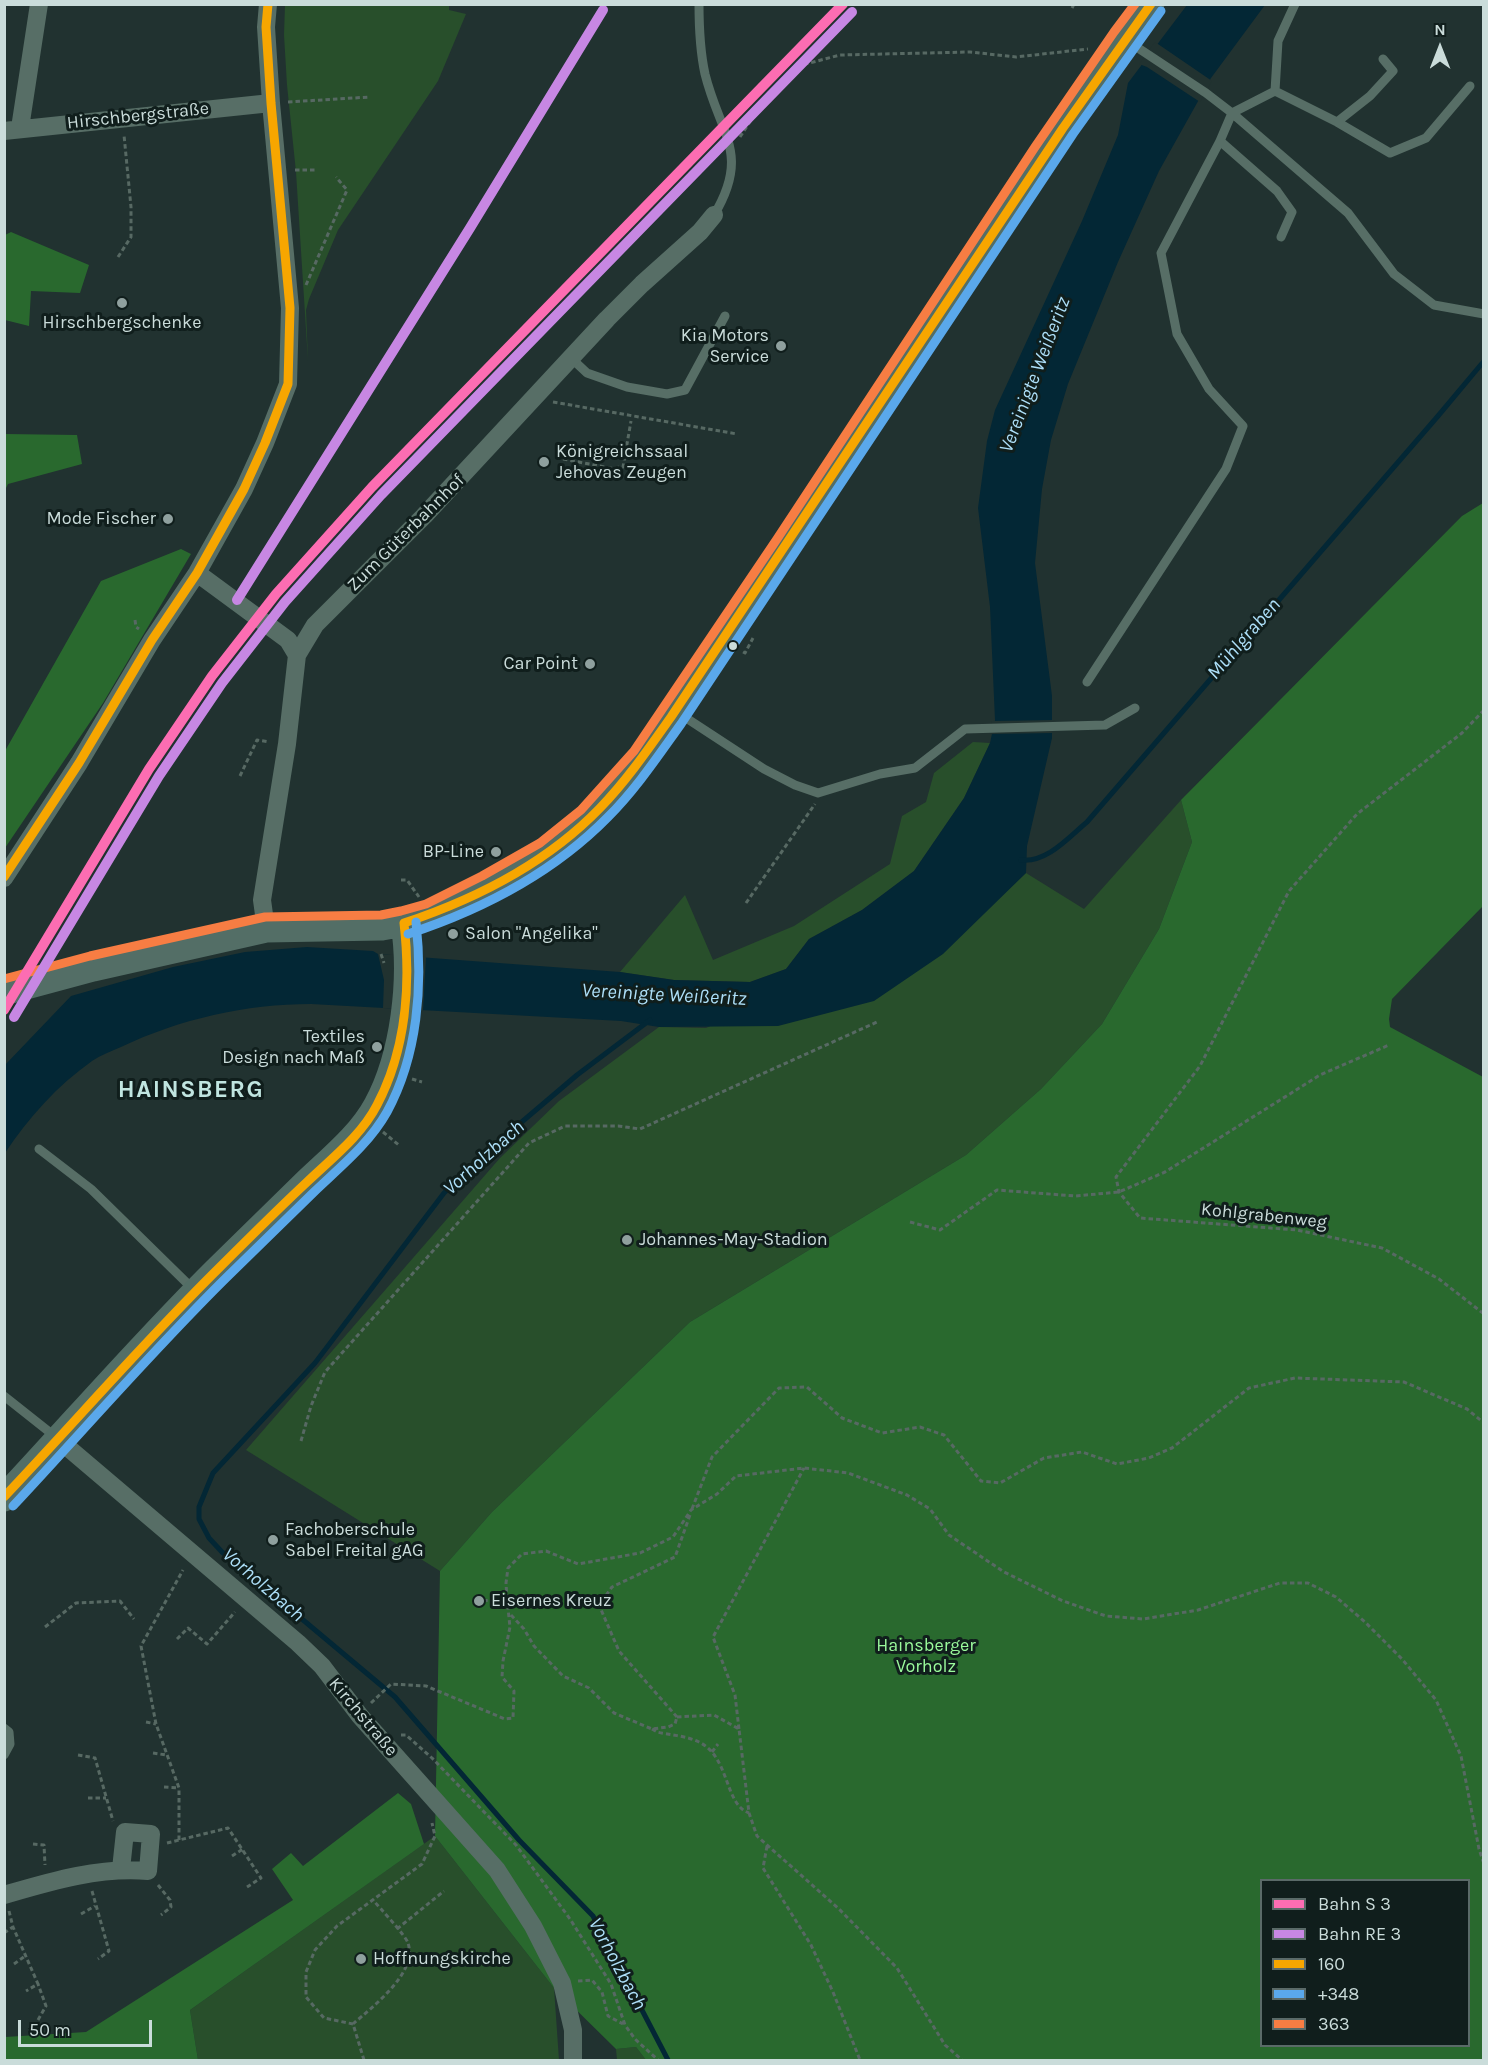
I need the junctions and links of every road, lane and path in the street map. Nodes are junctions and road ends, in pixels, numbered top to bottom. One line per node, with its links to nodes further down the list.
1 (39, 4): 15 (street)
2 (268, 4): 12 (street)
3 (699, 4): 18 (lane)
4 (1151, 4): 6 (main road)
5 (1295, 4): 10 (lane)
6 (1135, 46): 13 (lane); 40 (main road)
7 (1088, 49): 18 (path)
8 (1383, 59): 14 (lane)
9 (1470, 86): 14 (lane)
10 (1275, 91): 13 (lane); 14 (lane)
11 (370, 97): 12 (path)
12 (278, 102): 15 (street, Hirschbergstraße); 33 (street)
13 (1232, 113): 17 (lane); 26 (lane)
14 (1337, 122)
15 (12, 129)
16 (124, 134): 24 (path)
17 (1220, 141): 23 (lane); 37 (lane)
18 (732, 155): 22 (lane)
19 (291, 170): 20 (path)
20 (317, 170)
21 (336, 177): 25 (path)
22 (714, 215): 28 (street, Zum Güterbahnhof)
23 (1281, 237)
24 (118, 257)
25 (305, 288)
26 (1484, 314)
27 (724, 316): 28 (lane)
28 (571, 358): 29 (street, Zum Güterbahnhof)
29 (533, 400): 31 (path); 36 (street, Zum Güterbahnhof)
30 (631, 421): 32 (path)
31 (737, 434)
32 (563, 459)
33 (197, 573): 36 (street); 44 (street)
34 (752, 640): 35 (path)
35 (741, 651)
36 (297, 655): 49 (street, Zum Güterbahnhof)
37 (1087, 682)
38 (1135, 708): 43 (lane)
39 (1484, 710): 58 (path, Kohlgrabenweg)
40 (674, 711): 43 (lane); 48 (main road)
41 (277, 743): 42 (path)
42 (240, 776)
43 (818, 793): 47 (path)
44 (4, 878)
45 (401, 880): 46 (path)
46 (420, 898)
47 (746, 903)
48 (404, 923): 49 (main road); 60 (main road)
49 (266, 930): 50 (main road)
50 (4, 992)
51 (877, 1022): 65 (path)
52 (1389, 1045): 58 (path)
53 (412, 1078): 54 (path)
54 (422, 1082)
55 (380, 1129): 56 (path)
56 (400, 1146)
57 (39, 1149): 60 (lane)
58 (1119, 1192): 59 (path); 61 (path, Kohlgrabenweg)
59 (910, 1221)
60 (195, 1292): 64 (main road)
61 (1484, 1314)
62 (4, 1396): 64 (lane)
63 (1484, 1424): 68 (path)
64 (59, 1440): 67 (main road); 127 (street, Kirchstraße)
65 (301, 1441)
66 (804, 1468): 68 (path); 83 (path); 102 (path)
67 (4, 1498)
68 (692, 1510): 70 (path); 78 (path)
69 (187, 1562): 80 (path)
70 (507, 1599): 71 (path); 73 (path)
71 (479, 1601)
72 (239, 1608): 76 (path)
73 (510, 1613): 77 (path); 82 (path)
74 (134, 1619): 75 (path)
75 (45, 1627)
76 (177, 1639)
77 (369, 1705)
78 (677, 1717): 82 (path); 83 (path)
79 (146, 1722): 80 (path)
80 (156, 1724): 90 (path)
81 (4, 1728): 88 (lane)
82 (652, 1729): 86 (path)
83 (740, 1729): 95 (path)
84 (395, 1735): 125 (path)
85 (718, 1744): 86 (path)
86 (712, 1752): 95 (path)
87 (153, 1754): 90 (path)
88 (4, 1755)
89 (78, 1755): 94 (path)
90 (166, 1755): 92 (path)
91 (164, 1787): 92 (path)
92 (179, 1788): 100 (path)
93 (88, 1798): 94 (path)
94 (106, 1798): 96 (path)
95 (749, 1813): 99 (path)
96 (114, 1823)
97 (435, 1836): 110 (path)
98 (33, 1844): 103 (path)
99 (767, 1846): 129 (path); 130 (path)
100 (243, 1849): 101 (path); 107 (path)
101 (232, 1856)
102 (1484, 1864)
103 (45, 1865)
104 (121, 1869): 105 (street)
105 (88, 1873): 109 (street); 111 (path)
106 (155, 1881): 113 (path)
107 (247, 1887)
108 (444, 1891): 115 (path)
109 (5, 1895): 114 (path)
110 (373, 1900): 115 (path); 124 (path)
111 (95, 1906): 112 (path); 118 (path)
112 (81, 1914)
113 (161, 1915)
114 (13, 1927): 116 (path); 117 (path)
115 (397, 1929): 124 (path)
116 (4, 1933)
117 (25, 1956): 119 (path); 121 (path)
118 (98, 1959)
119 (14, 1964)
120 (578, 1981): 125 (path)
121 (38, 1984): 122 (path); 123 (path)
122 (26, 1991)
123 (38, 2020)
124 (353, 2024): 126 (path)
125 (625, 2025): 128 (path)
126 (364, 2061)
127 (573, 2061)
128 (658, 2061)
129 (860, 2061)
130 (962, 2061)

